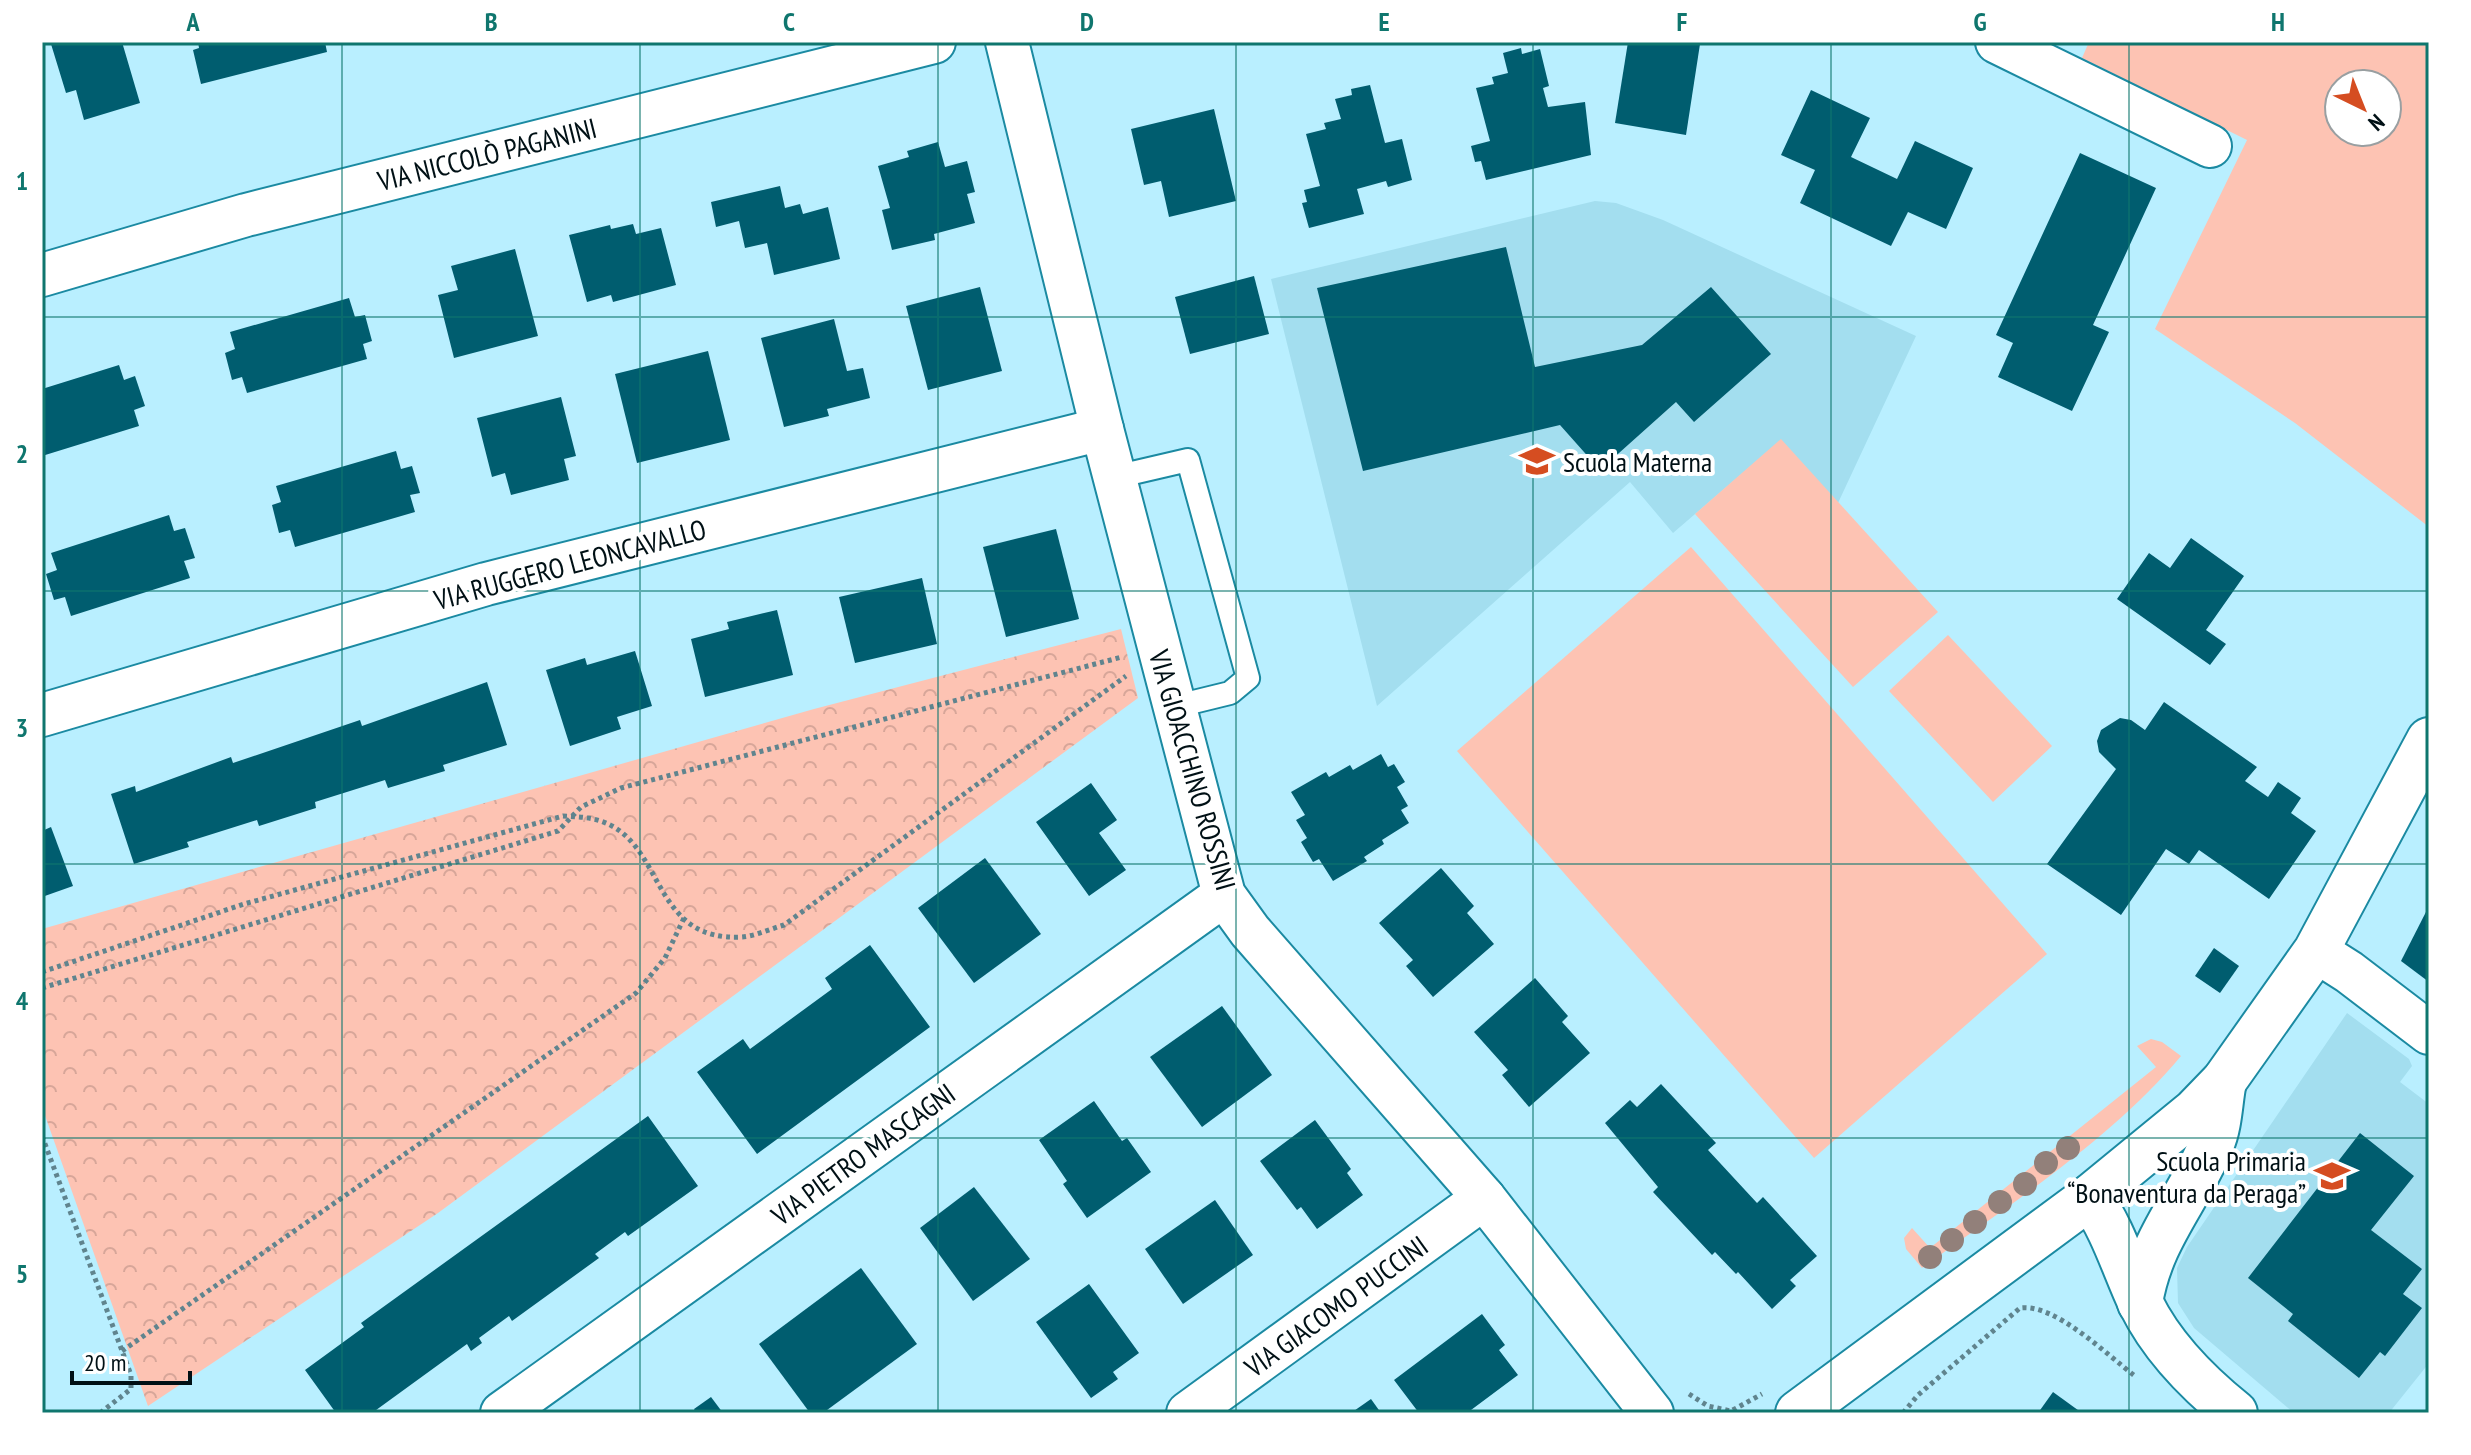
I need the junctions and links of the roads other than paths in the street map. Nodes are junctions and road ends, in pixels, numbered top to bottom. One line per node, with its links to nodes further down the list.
1 (934, 42): 5 (street, VIA NICCOLÒ PAGANINI)
2 (1007, 42): 6 (street, VIA GIOACCHINO ROSSINI)
3 (1997, 42): 4 (street)
4 (2210, 146)
5 (42, 275)
6 (1102, 429): 7 (street, VIA GIOACCHINO ROSSINI); 9 (street, VIA RUGGERO LEONCAVALLO)
7 (1115, 477): 8 (street, VIA GIOACCHINO ROSSINI); 8 (lane)
8 (1173, 707): 11 (street, VIA GIOACCHINO ROSSINI)
9 (42, 715)
10 (2429, 740): 12 (main road)
11 (1224, 895): 16 (street, VIA GIOACCHINO ROSSINI); 20 (street, VIA PIETRO MASCAGNI)
12 (2316, 951): 13 (street); 14 (main road)
13 (2429, 1033)
14 (2224, 1081): 15 (main road); 17 (main road)
15 (2090, 1197): 17 (main road); 18 (main road)
16 (1484, 1198): 19 (street, VIA GIOACCHINO ROSSINI); 21 (street, VIA GIACOMO PUCCINI)
17 (2140, 1303): 22 (main road)
18 (1810, 1401)
19 (1648, 1407)
20 (502, 1413)
21 (1188, 1413)
22 (2235, 1413)

